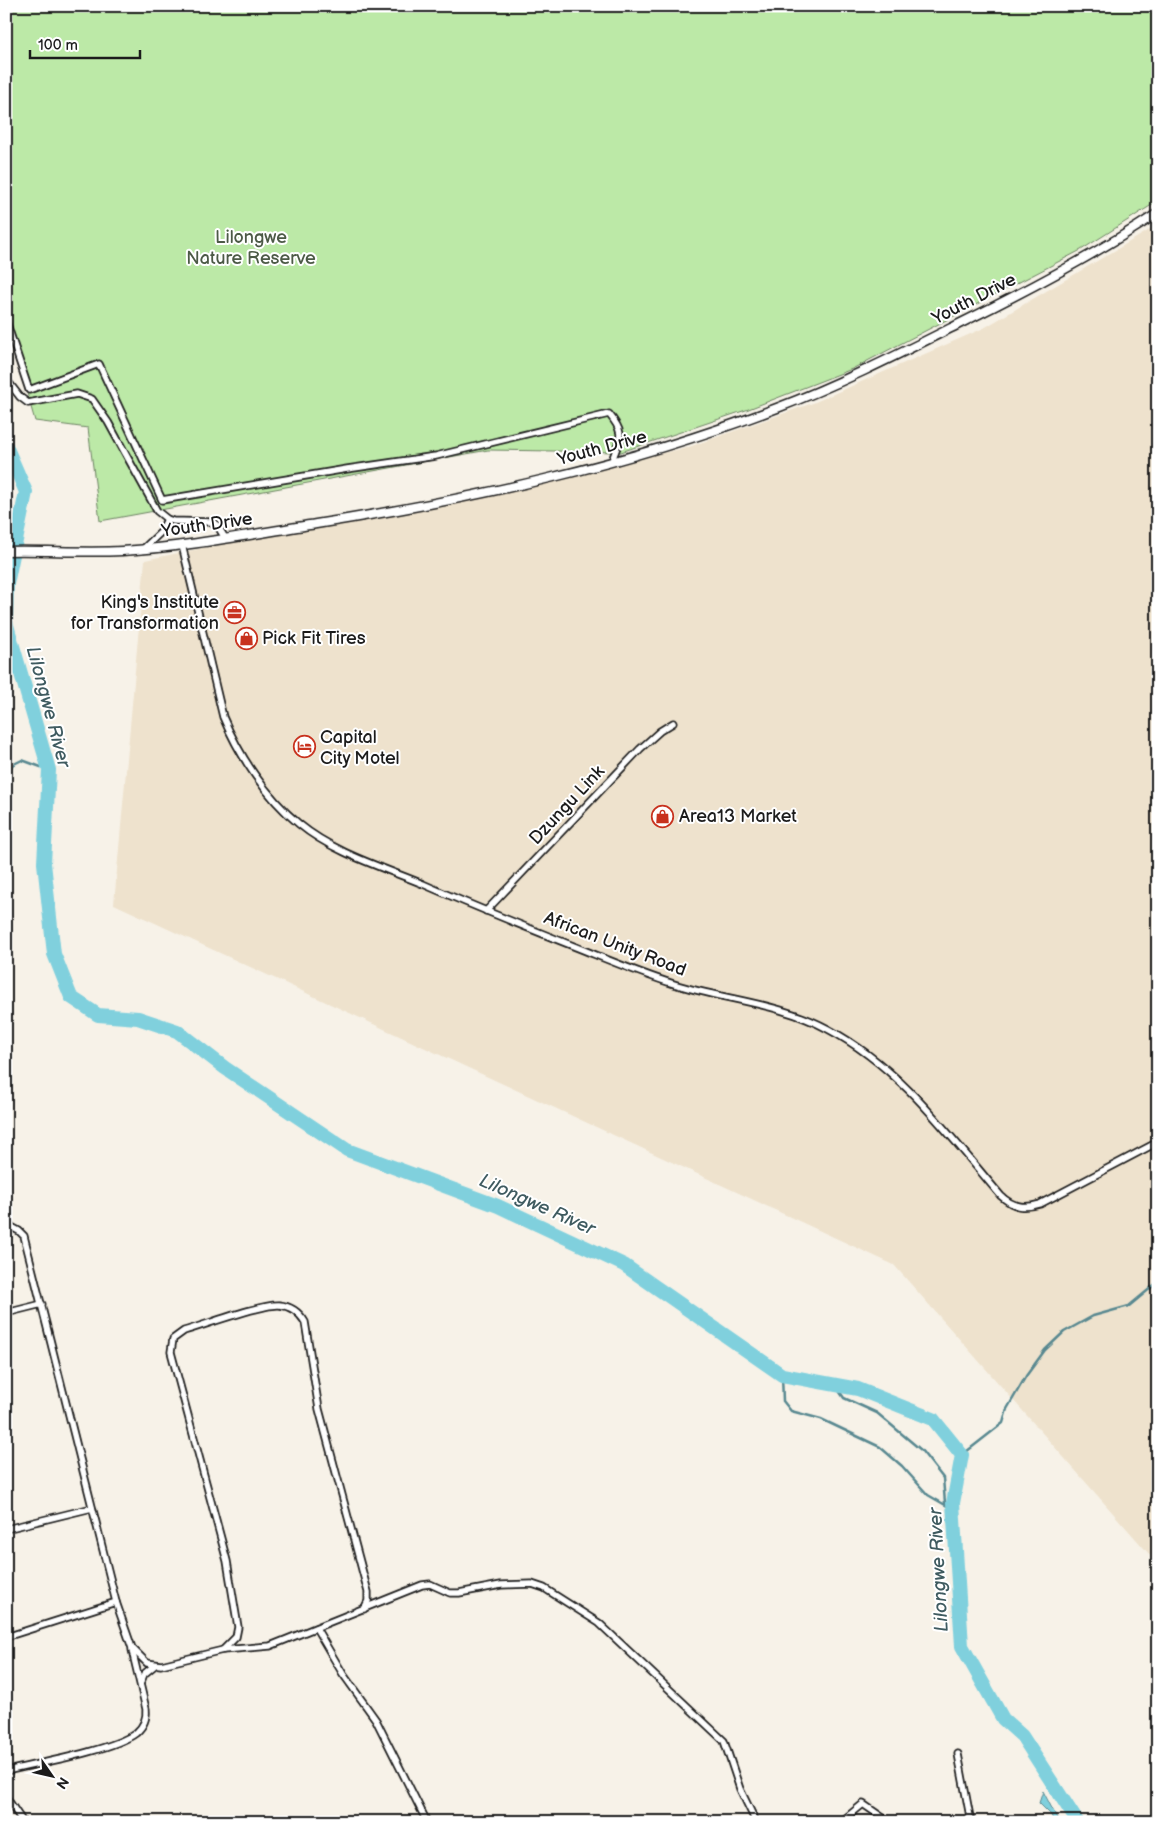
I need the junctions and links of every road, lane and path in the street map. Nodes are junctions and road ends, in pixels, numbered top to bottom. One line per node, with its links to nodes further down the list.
1 (1158, 213): 4 (street, Youth Drive)
2 (6, 322): 4 (street)
3 (6, 379): 5 (street)
4 (612, 461): 6 (street, Youth Drive)
5 (167, 519): 6 (street); 8 (street)
6 (225, 538): 7 (street, Youth Drive)
7 (182, 544): 8 (street, Youth Drive); 11 (street, African Unity Road)
8 (143, 549): 9 (street, Youth Drive)
9 (6, 551)
10 (673, 723): 11 (street, Dzungu Link)
11 (486, 911): 12 (street, African Unity Road)
12 (1158, 1142)
13 (6, 1224): 14 (street)
14 (42, 1304): 15 (street); 16 (street)
15 (6, 1313)
16 (92, 1508): 17 (street); 18 (street)
17 (6, 1529)
18 (116, 1602): 21 (street); 22 (street)
19 (364, 1609): 20 (street); 23 (street); 31 (street)
20 (316, 1628): 23 (street); 30 (street)
21 (6, 1637)
22 (132, 1648): 24 (street); 25 (street)
23 (223, 1650): 24 (street)
24 (155, 1665): 25 (street)
25 (140, 1688): 27 (street)
26 (958, 1754): 34 (street)
27 (6, 1771)
28 (6, 1797): 29 (street)
29 (23, 1822)
30 (427, 1822)
31 (756, 1822)
32 (841, 1822): 33 (street)
33 (889, 1822)
34 (971, 1822)

